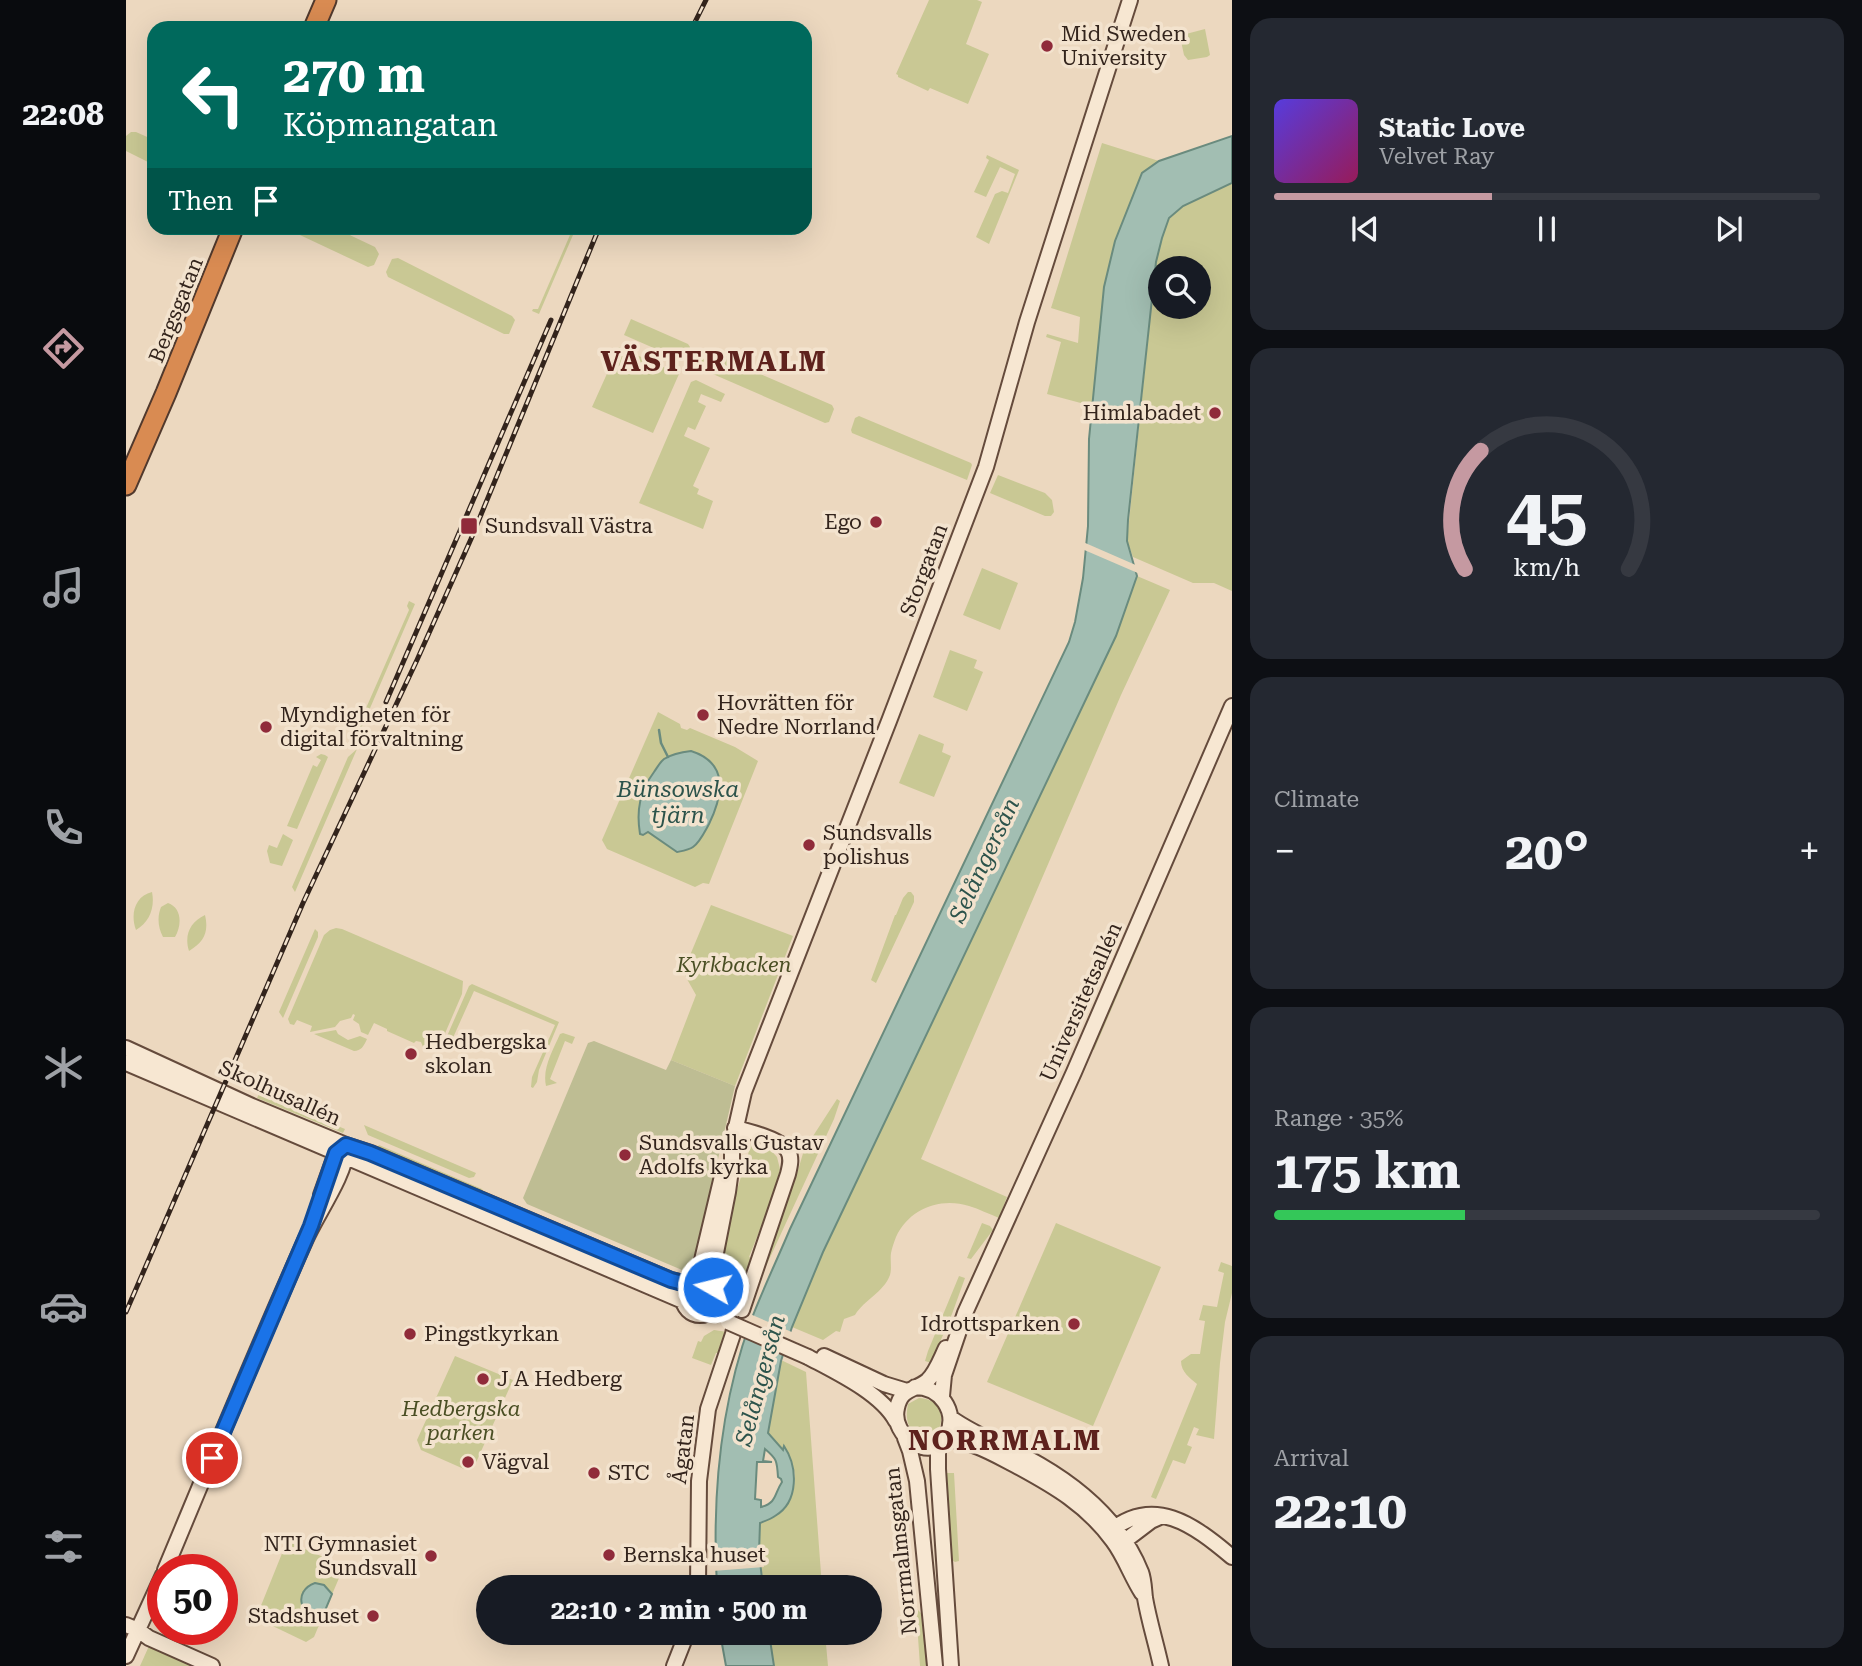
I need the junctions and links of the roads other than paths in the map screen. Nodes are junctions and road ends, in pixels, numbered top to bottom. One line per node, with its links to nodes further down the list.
1 (326, 0): 4 (highway)
2 (336, 0): 5 (highway)
3 (1130, 0): 13 (street, Storgatan)
4 (317, 21)
5 (327, 21)
6 (228, 235): 8 (highway, Bergsgatan)
7 (229, 235): 9 (highway, Bergsgatan)
8 (126, 462)
9 (126, 485)
10 (1232, 706): 19 (street, Universitetsallén)
11 (126, 1048): 15 (street, Skolhusallén)
12 (126, 1063): 15 (street, Skolhusallén)
13 (735, 1128): 14 (street, Storgatan); 21 (street, Ågatan)
14 (732, 1145): 16 (street, Storgatan); 17 (street, Storgatan)
15 (343, 1152): 16 (street, Skolhusallén); 18 (street, Skolhusallén); 31 (street)
16 (694, 1282): 17 (street); 18 (street)
17 (715, 1293): 20 (street); 21 (street)
18 (683, 1301): 20 (street)
19 (965, 1313): 23 (street, Universitetsallén); 24 (street, Universitetsallén)
20 (705, 1314): 21 (street)
21 (734, 1320): 22 (street); 33 (street, Ågatan)
22 (810, 1353): 23 (street); 26 (street)
23 (911, 1389): 24 (street); 26 (street)
24 (942, 1396): 25 (street)
25 (951, 1418): 27 (street); 29 (street)
26 (900, 1429): 27 (street); 34 (street, Norrmalmsgatan)
27 (941, 1442): 29 (street); 36 (street, Norrmalmsgatan)
28 (1163, 1516): 29 (street); 30 (street); 32 (street)
29 (1111, 1530): 30 (street)
30 (1121, 1544): 44 (street)
31 (172, 1554)
32 (1232, 1557)
33 (699, 1575)
34 (927, 1589): 36 (street); 42 (street, Norrmalmsgatan)
35 (147, 1602): 37 (street)
36 (947, 1611): 43 (street, Norrmalmsgatan)
37 (132, 1627): 39 (street); 40 (street)
38 (682, 1645): 41 (street)
39 (126, 1656)
40 (212, 1666)
41 (674, 1666)
42 (935, 1666)
43 (951, 1666)
44 (1161, 1666)

